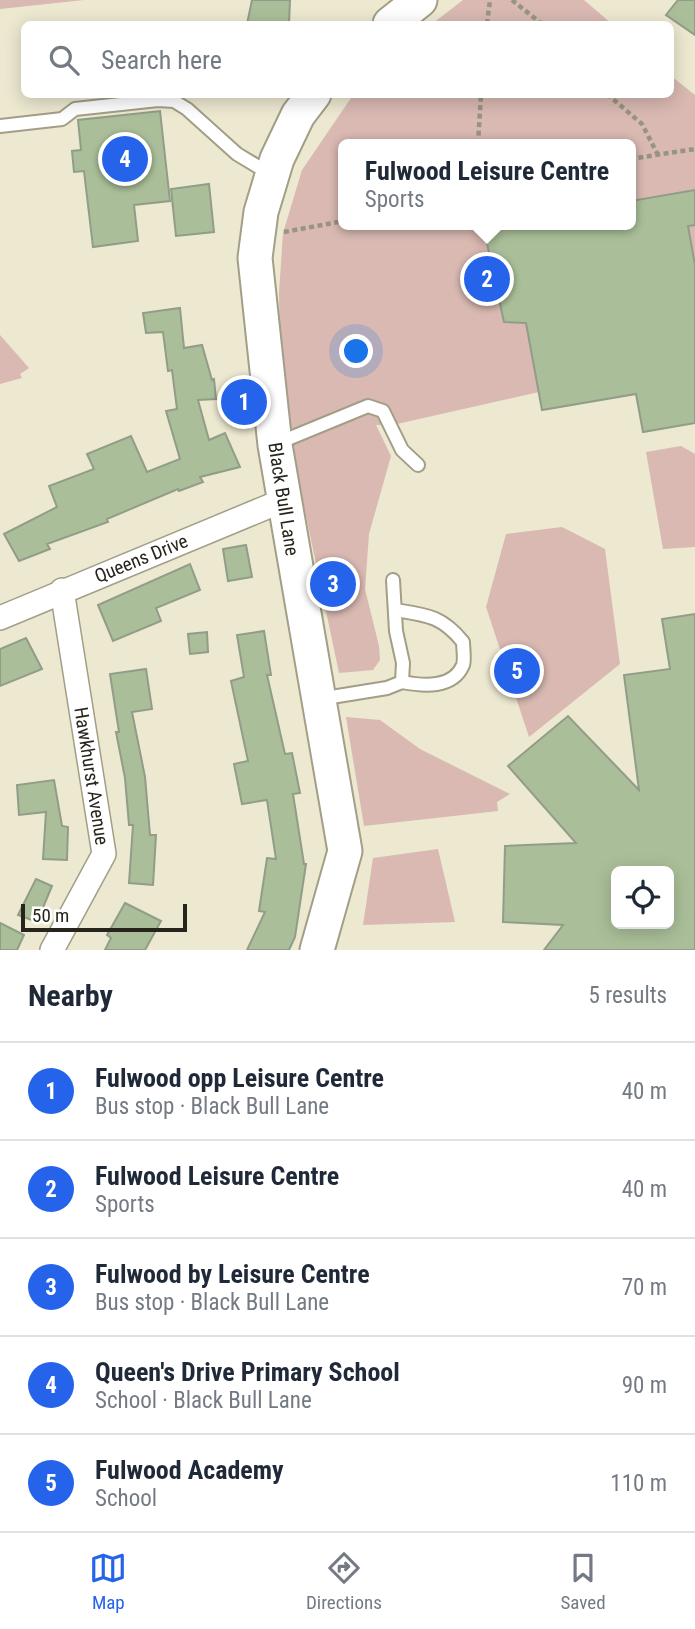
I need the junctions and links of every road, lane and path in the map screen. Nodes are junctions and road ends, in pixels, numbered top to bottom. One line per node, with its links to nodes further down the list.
1 (420, 0): 4 (street)
2 (490, 0): 5 (path)
3 (512, 0): 6 (path)
4 (394, 21)
5 (487, 21)
6 (538, 21)
7 (311, 98): 15 (street, Black Bull Lane)
8 (481, 98): 11 (path)
9 (612, 98): 13 (path)
10 (0, 126): 15 (lane)
11 (478, 139)
12 (695, 149): 13 (path)
13 (658, 155): 14 (path)
14 (636, 158)
15 (272, 175): 17 (street, Black Bull Lane)
16 (338, 222): 17 (path)
17 (259, 230): 18 (street, Black Bull Lane)
18 (275, 445): 19 (lane); 20 (street, Black Bull Lane)
19 (418, 465)
20 (284, 500): 22 (street, Queens Drive); 26 (street, Black Bull Lane)
21 (393, 580): 23 (lane)
22 (62, 590): 24 (street, Queens Drive); 27 (street, Hawkhurst Avenue)
23 (395, 610): 25 (lane); 25 (lane)
24 (0, 618)
25 (402, 682): 26 (lane)
26 (319, 699): 28 (street, Black Bull Lane)
27 (52, 950)
28 (317, 950)

